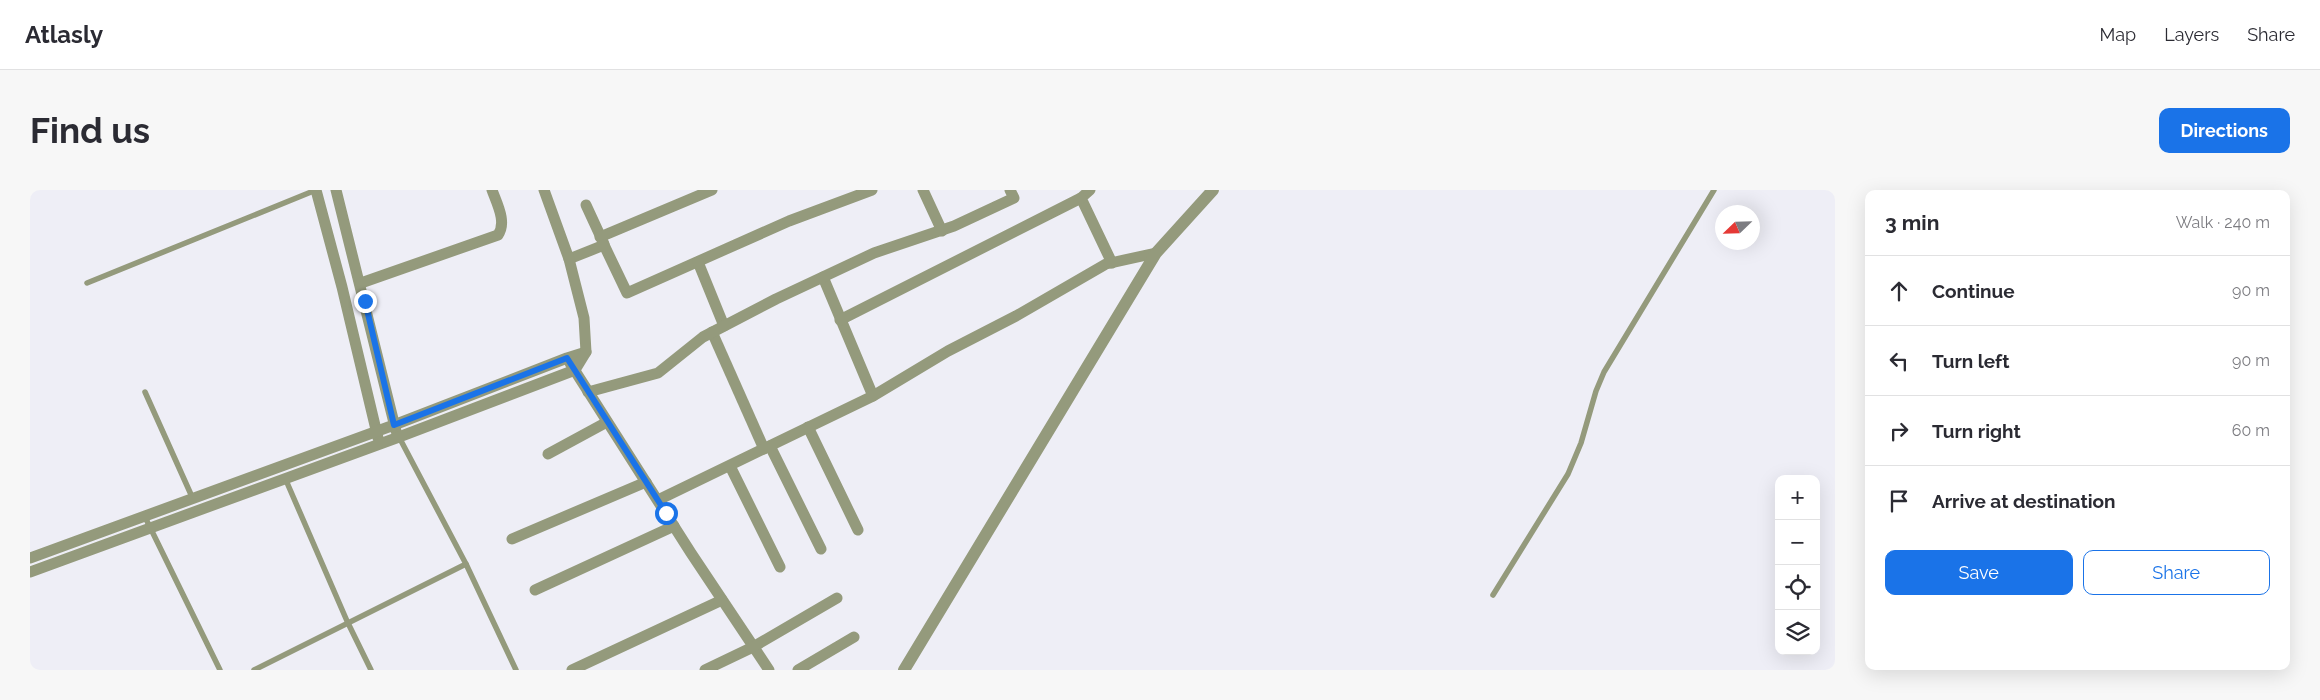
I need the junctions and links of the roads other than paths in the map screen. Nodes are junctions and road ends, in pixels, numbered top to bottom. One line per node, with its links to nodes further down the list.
1 (316, 190): 20 (lane); 34 (street)
2 (336, 190): 21 (street)
3 (492, 190): 21 (street)
4 (544, 190): 16 (street)
5 (712, 190): 14 (street)
6 (872, 190): 17 (street)
7 (922, 190): 13 (street)
8 (1010, 190): 13 (street)
9 (1213, 190): 15 (street)
10 (1714, 190): 56 (lane)
11 (1086, 194): 18 (street); 22 (street)
12 (586, 205): 14 (street)
13 (942, 230): 19 (street)
14 (602, 241): 16 (street); 17 (street)
15 (1156, 253): 18 (street); 71 (street)
16 (569, 260): 25 (street)
17 (698, 262): 23 (street)
18 (1112, 263): 30 (street)
19 (823, 277): 22 (street); 23 (street)
20 (88, 282)
21 (361, 283): 32 (street)
22 (840, 320): 30 (street)
23 (724, 326): 24 (street)
24 (712, 332): 29 (street); 37 (street)
25 (586, 352): 26 (street); 27 (street)
26 (567, 358): 27 (street); 32 (street)
27 (574, 370): 29 (street); 35 (street)
28 (145, 392): 43 (lane)
29 (588, 392): 31 (street)
30 (873, 396): 33 (street)
31 (607, 422): 38 (street); 42 (street)
32 (394, 425): 34 (street); 35 (street)
33 (808, 427): 37 (street); 48 (street)
34 (376, 432): 36 (street); 39 (street)
35 (399, 437): 36 (street); 52 (lane)
36 (380, 444): 41 (street)
37 (767, 448): 40 (street); 50 (street)
38 (548, 454)
39 (280, 466): 41 (lane); 43 (street)
40 (730, 466): 44 (street); 53 (street)
41 (284, 478): 47 (street); 59 (lane)
42 (646, 482): 44 (street); 49 (street)
43 (193, 499): 45 (street)
44 (658, 500): 46 (street)
45 (145, 517): 47 (lane); 51 (street)
46 (674, 526): 55 (street); 58 (street)
47 (151, 529): 54 (street); 63 (lane)
48 (858, 530)
49 (512, 540)
50 (822, 550)
51 (30, 558)
52 (466, 564): 59 (lane); 66 (lane)
53 (780, 567)
54 (30, 572)
55 (535, 590)
56 (1493, 596)
57 (837, 598): 61 (street)
58 (722, 600): 61 (street); 62 (street)
59 (347, 622): 64 (lane); 65 (lane)
60 (854, 637): 70 (street)
61 (753, 646): 68 (street); 69 (street)
62 (584, 667): 67 (street)
63 (220, 670)
64 (254, 670)
65 (371, 670)
66 (516, 670)
67 (572, 670)
68 (705, 670)
69 (769, 670)
70 (798, 670)
71 (904, 670)

